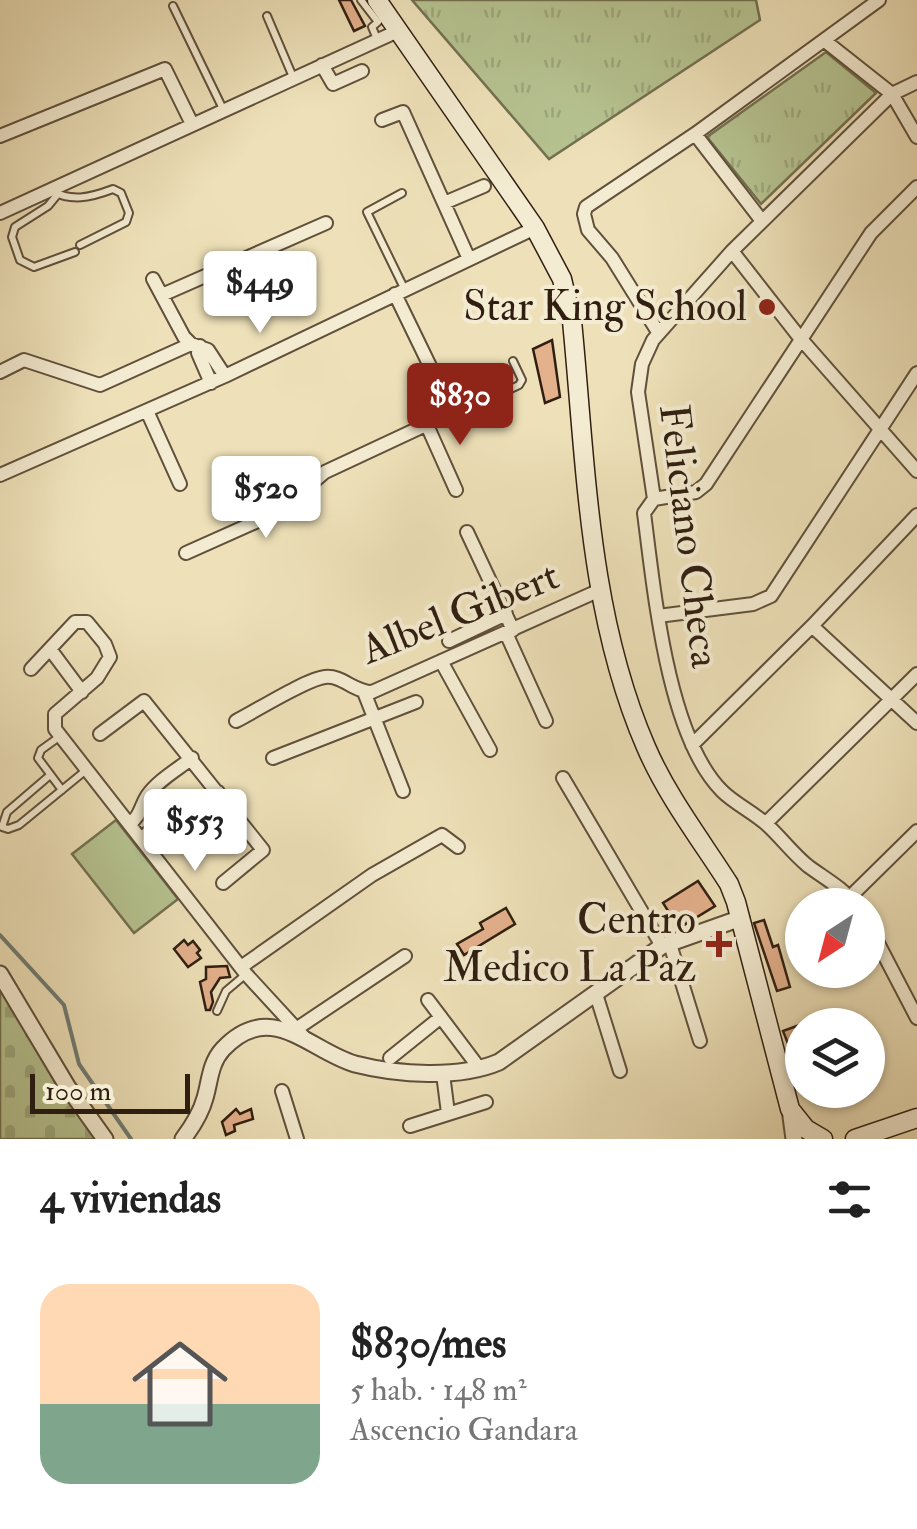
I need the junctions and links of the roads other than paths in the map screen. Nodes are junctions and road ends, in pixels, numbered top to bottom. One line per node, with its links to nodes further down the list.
1 (361, 0): 7 (lane)
2 (377, 0): 6 (main road)
3 (878, 0): 8 (street)
4 (173, 6): 14 (lane)
5 (267, 16): 11 (lane)
6 (400, 30): 7 (street); 28 (main road)
7 (377, 40): 9 (street)
8 (825, 41): 13 (street); 17 (street)
9 (322, 65): 10 (street); 11 (street)
10 (362, 71)
11 (293, 78): 14 (street)
12 (917, 82): 13 (street)
13 (892, 94): 19 (street); 26 (street)
14 (223, 110): 16 (street)
15 (382, 120): 24 (street)
16 (192, 124): 18 (street); 22 (street)
17 (694, 134): 26 (street); 34 (street)
18 (0, 136)
19 (917, 137)
20 (484, 186): 24 (street)
21 (917, 187): 35 (street)
22 (53, 192): 22 (lane); 25 (street)
23 (402, 193): 32 (lane)
24 (444, 203): 30 (street)
25 (0, 213)
26 (762, 221): 29 (street)
27 (326, 223): 33 (street)
28 (536, 228): 30 (street); 54 (main road)
29 (732, 251): 34 (street); 35 (street)
30 (469, 259): 32 (street)
31 (154, 280): 33 (street)
32 (400, 291): 40 (street); 42 (street)
33 (162, 295): 36 (street)
34 (658, 332): 50 (street, Feliciano Checa)
35 (800, 338): 45 (street); 50 (street)
36 (196, 345): 38 (street); 40 (street); 41 (street)
37 (513, 361): 42 (lane)
38 (0, 372)
39 (917, 374): 45 (street)
40 (225, 376): 41 (street)
41 (211, 383): 43 (street)
42 (444, 405): 44 (street)
43 (146, 411): 47 (street); 48 (street)
44 (426, 423): 49 (street); 53 (street)
45 (880, 431): 46 (street); 56 (street)
46 (917, 470)
47 (0, 475)
48 (180, 484)
49 (456, 490)
50 (654, 499): 56 (street, Feliciano Checa)
51 (917, 515): 57 (street)
52 (467, 532): 55 (street)
53 (186, 554)
54 (600, 590): 58 (street, Albel Gibert); 93 (main road)
55 (506, 614): 58 (street); 59 (street)
56 (658, 616): 74 (street, Feliciano Checa)
57 (812, 626): 66 (street); 74 (street)
58 (509, 632): 61 (street, Albel Gibert); 70 (street)
59 (449, 640)
60 (50, 649): 62 (street); 64 (street); 64 (street)
61 (441, 661): 65 (street, Albel Gibert); 75 (street)
62 (31, 670)
63 (917, 674): 66 (street)
64 (82, 692): 73 (street)
65 (364, 692): 68 (street); 69 (street, Albel Gibert)
66 (892, 700): 71 (street); 85 (street)
67 (416, 702): 68 (street)
68 (374, 718): 77 (street); 82 (street)
69 (236, 721)
70 (546, 721)
71 (917, 724)
72 (100, 734): 76 (street)
73 (60, 736): 78 (street); 79 (lane)
74 (692, 745): 85 (street, Feliciano Checa)
75 (490, 750)
76 (192, 758): 83 (street); 84 (street)
77 (273, 758)
78 (87, 770): 81 (lane); 84 (street)
79 (48, 776): 81 (lane); 86 (lane)
80 (562, 778): 94 (street)
81 (62, 790): 86 (lane)
82 (403, 791)
83 (218, 792): 88 (street); 90 (street)
84 (130, 824): 88 (street)
85 (766, 824): 91 (street, Feliciano Checa)
86 (1, 825)
87 (917, 831): 92 (street)
88 (141, 840): 97 (street)
89 (458, 847): 97 (street)
90 (223, 883)
91 (836, 888)
92 (865, 888)
93 (741, 918): 94 (street); 112 (main road)
94 (666, 945): 101 (street); 107 (street)
95 (405, 956): 106 (street)
96 (885, 956): 100 (street)
97 (244, 970): 103 (lane); 106 (street)
98 (0, 974): 119 (street)
99 (917, 982): 100 (street)
100 (905, 993): 105 (street)
101 (596, 994): 109 (street); 110 (street)
102 (428, 1000): 104 (street)
103 (217, 1011)
104 (441, 1017): 108 (street); 109 (street)
105 (917, 1018)
106 (300, 1032): 111 (street); 120 (street)
107 (700, 1042)
108 (390, 1058)
109 (480, 1069): 111 (street)
110 (620, 1071)
111 (443, 1074): 116 (street)
112 (785, 1089)
113 (282, 1091): 121 (street)
114 (486, 1102): 116 (street)
115 (790, 1108): 122 (street); 123 (main road)
116 (448, 1114): 118 (street)
117 (917, 1118): 124 (main road)
118 (410, 1126)
119 (105, 1139)
120 (183, 1139)
121 (298, 1139)
122 (794, 1139)
123 (822, 1139)
124 (855, 1139)

